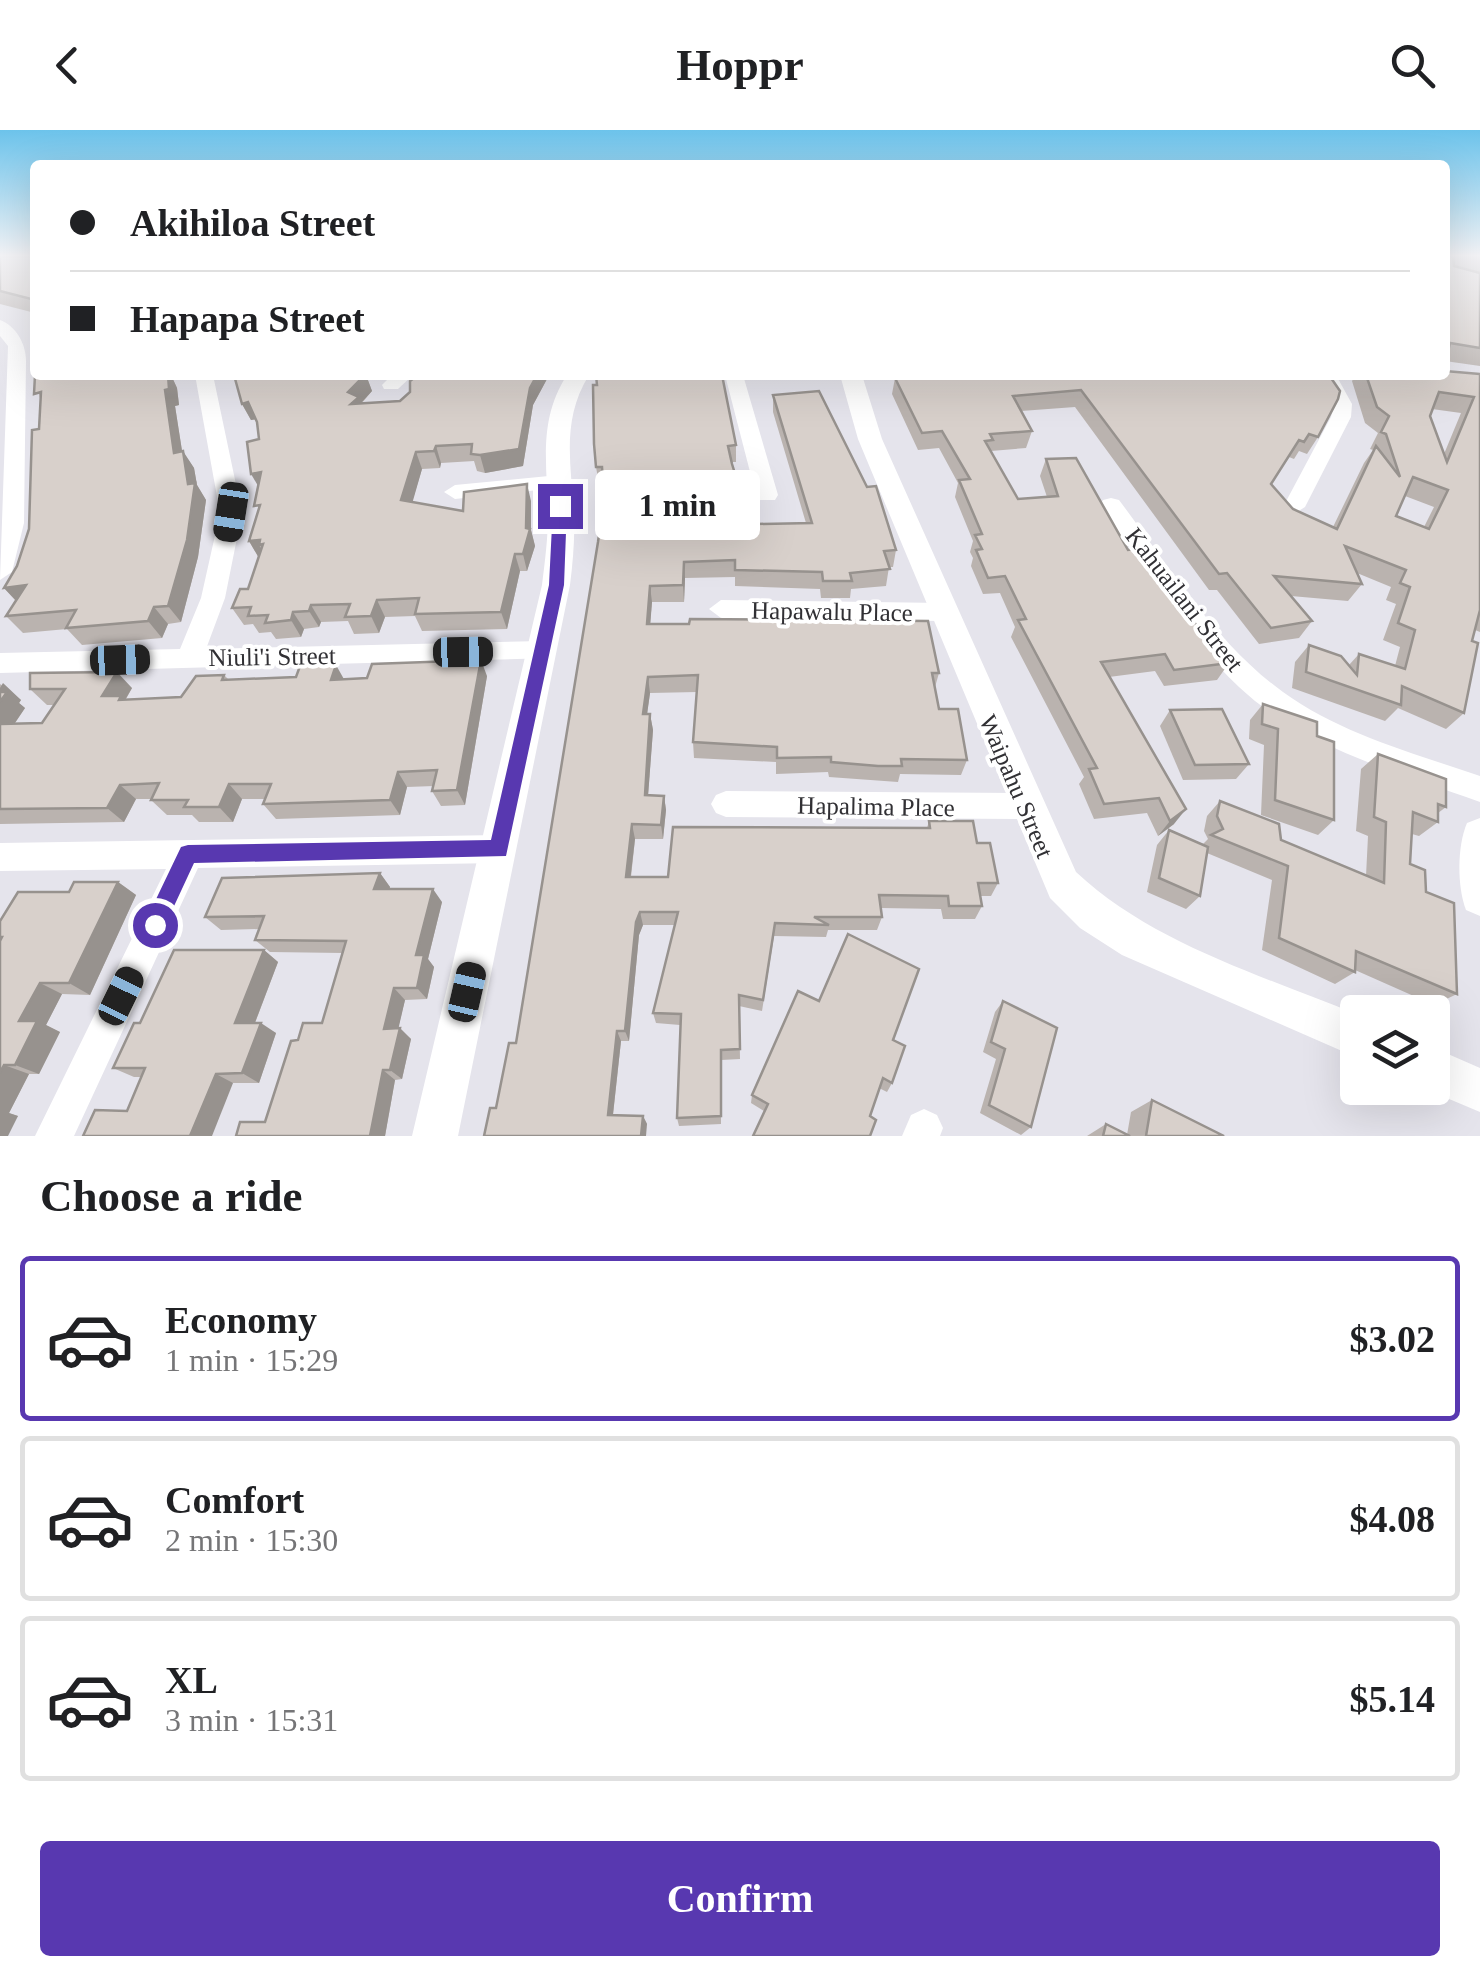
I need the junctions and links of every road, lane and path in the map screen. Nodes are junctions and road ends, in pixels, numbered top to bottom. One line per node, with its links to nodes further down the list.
1 (0, 325): 9 (street)
2 (205, 380): 17 (street)
3 (575, 380): 7 (street)
4 (735, 380): 10 (street)
5 (852, 380): 15 (street, Waipahu Street)
6 (1330, 380): 12 (street)
7 (559, 482): 8 (street); 16 (street)
8 (456, 492)
9 (6, 493): 13 (street)
10 (767, 495)
11 (1111, 505): 19 (street, Kahuailani Street)
12 (1294, 507)
13 (0, 572)
14 (720, 609): 15 (street, Hapawalu Place)
15 (942, 612): 21 (street, Waipahu Street)
16 (543, 651): 17 (street, Niuli'i Street); 23 (street)
17 (190, 658): 18 (street, Niuli'i Street)
18 (0, 664)
19 (1480, 789)
20 (726, 804): 21 (street, Hapalima Place)
21 (1026, 806): 27 (street, Waipahu Street)
22 (1480, 835): 26 (street)
23 (499, 849): 24 (street); 31 (street)
24 (188, 854): 25 (street); 30 (street)
25 (0, 856)
26 (1480, 897)
27 (1340, 1028)
28 (1450, 1076): 29 (street)
29 (1480, 1090)
30 (54, 1136)
31 (434, 1136)

